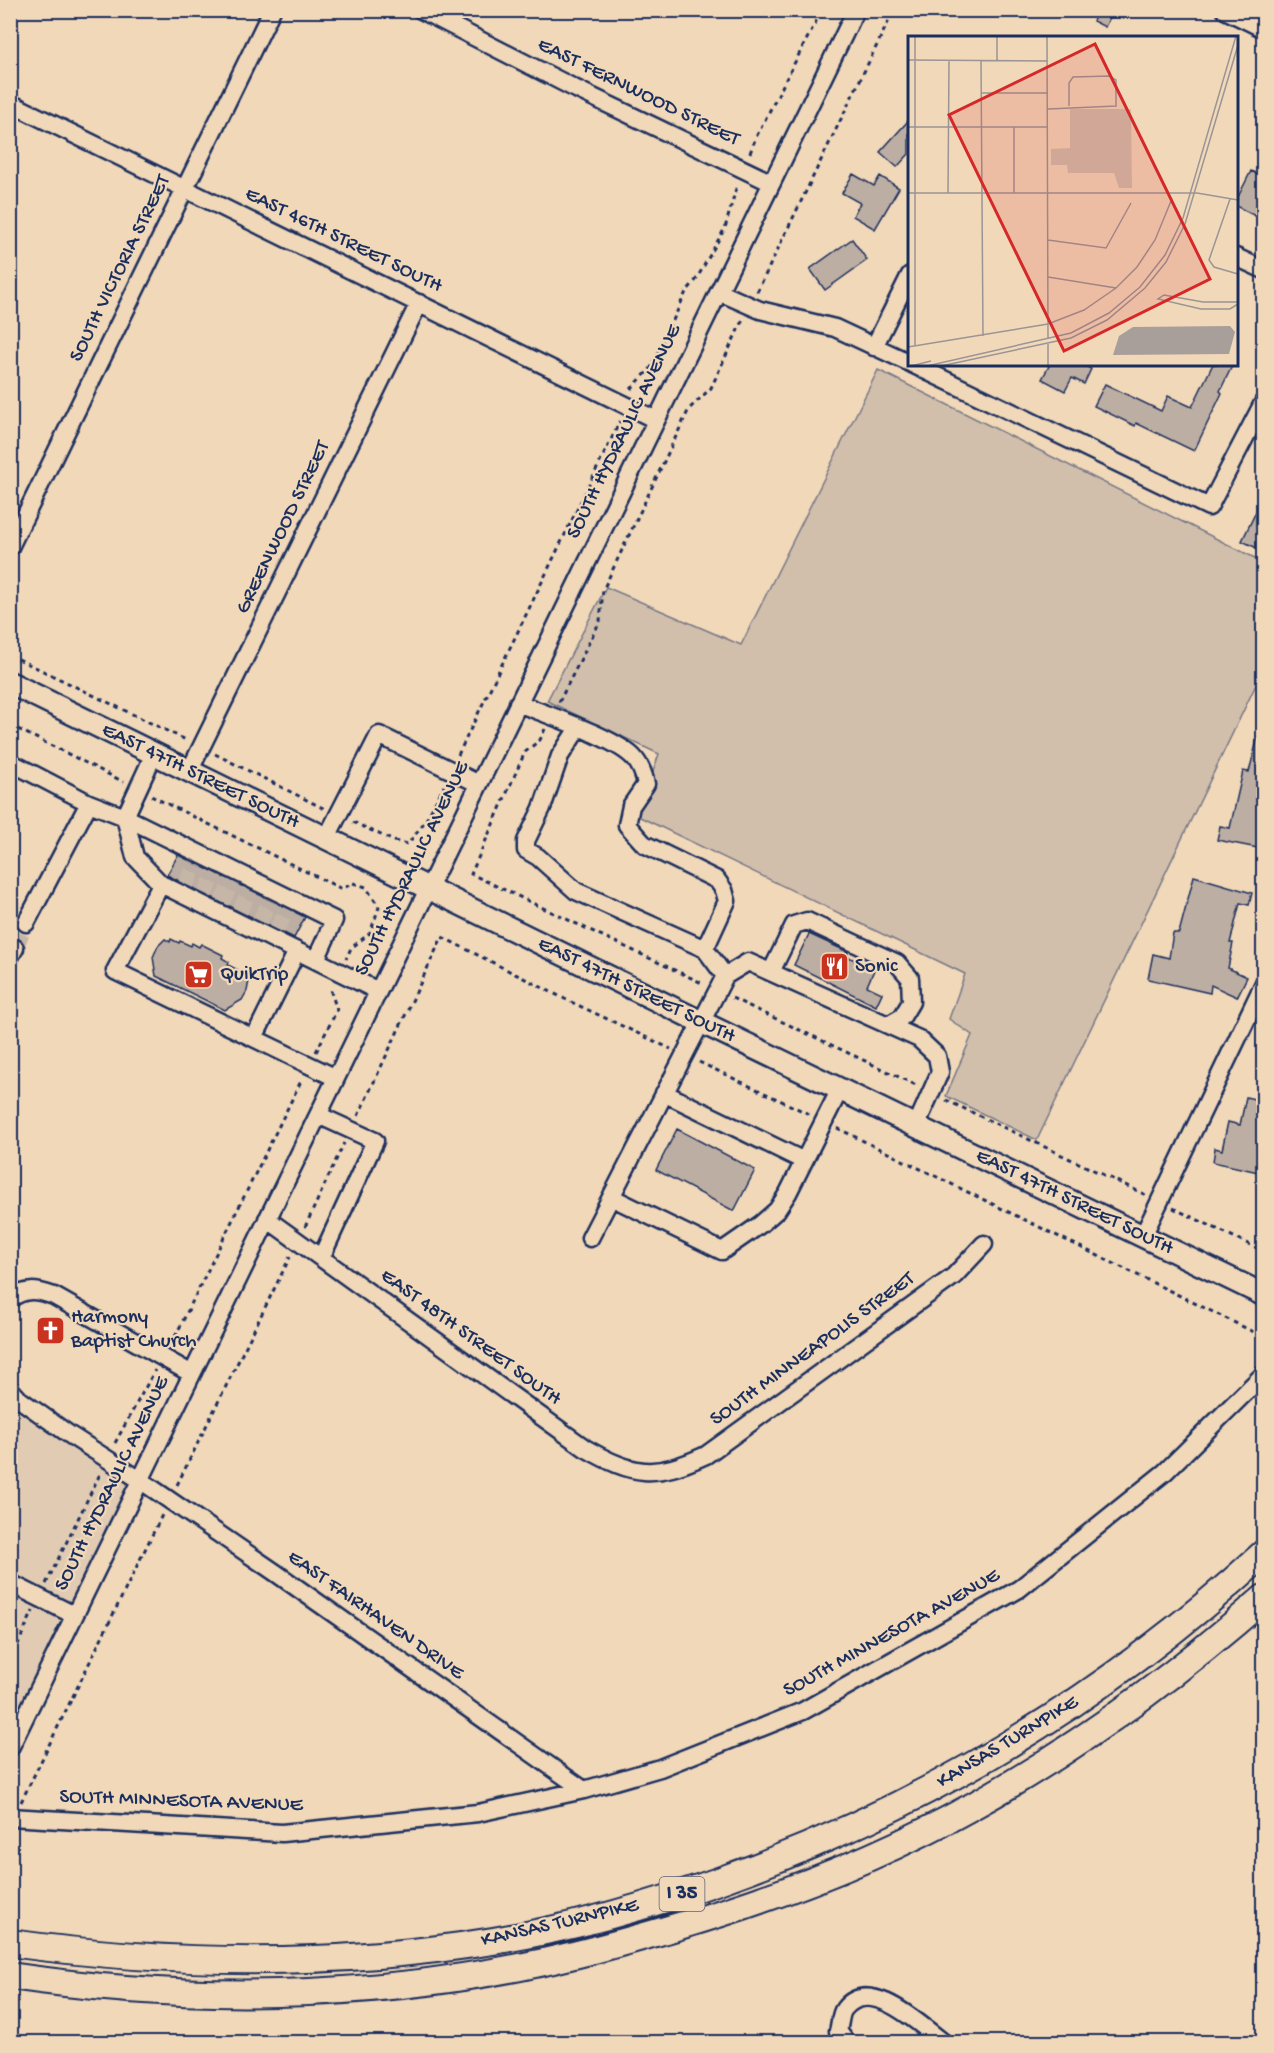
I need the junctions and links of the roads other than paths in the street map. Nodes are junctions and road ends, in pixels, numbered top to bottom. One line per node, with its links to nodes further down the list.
1 (272, 10): 8 (street, SOUTH VICTORIA STREET)
2 (422, 10): 7 (street, EAST FERNWOOD STREET)
3 (856, 10): 7 (street, SOUTH HYDRAULIC AVENUE)
4 (1224, 10): 5 (street)
5 (1263, 29)
6 (10, 103): 8 (street, EAST 46TH STREET SOUTH)
7 (772, 183): 12 (street, SOUTH HYDRAULIC AVENUE)
8 (185, 188): 13 (street, EAST 46TH STREET SOUTH); 19 (street, SOUTH VICTORIA STREET)
9 (1238, 258): 10 (street)
10 (1263, 270)
11 (908, 277): 14 (street)
12 (719, 292): 14 (street); 18 (street, SOUTH HYDRAULIC AVENUE)
13 (419, 303): 18 (street, EAST 46TH STREET SOUTH); 25 (street, GREENWOOD STREET)
14 (874, 347): 15 (street)
15 (908, 363)
16 (915, 366): 17 (street)
17 (1263, 401)
18 (656, 420): 21 (street, SOUTH HYDRAULIC AVENUE)
19 (10, 547)
20 (10, 683): 23 (main road, EAST 47TH STREET SOUTH)
21 (518, 703): 22 (street); 26 (street, SOUTH HYDRAULIC AVENUE)
22 (578, 728): 33 (street); 33 (street)
23 (154, 754): 25 (main road, EAST 47TH STREET SOUTH); 28 (street)
24 (10, 762): 27 (street)
25 (189, 772): 29 (main road, EAST 47TH STREET SOUTH)
26 (479, 784): 29 (street); 31 (street, SOUTH HYDRAULIC AVENUE)
27 (88, 803): 28 (street); 32 (street)
28 (125, 817): 30 (street); 35 (street)
29 (327, 839): 31 (main road, EAST 47TH STREET SOUTH)
30 (160, 884): 34 (street); 42 (street)
31 (428, 889): 39 (street, SOUTH HYDRAULIC AVENUE); 40 (main road, EAST 47TH STREET SOUTH)
32 (26, 923)
33 (705, 949): 37 (street)
34 (297, 951): 35 (street); 42 (street)
35 (316, 960): 39 (street)
36 (771, 972): 37 (street); 41 (street); 41 (street)
37 (721, 983): 40 (street)
38 (1263, 983): 51 (street)
39 (378, 991): 43 (street, SOUTH HYDRAULIC AVENUE)
40 (701, 1022): 44 (main road, EAST 47TH STREET SOUTH); 45 (street)
41 (888, 1025): 47 (street)
42 (254, 1038): 43 (street)
43 (336, 1078): 46 (street, SOUTH HYDRAULIC AVENUE)
44 (840, 1089): 47 (main road, EAST 47TH STREET SOUTH); 48 (street)
45 (664, 1093): 48 (street); 49 (street)
46 (318, 1115): 50 (street, SOUTH HYDRAULIC AVENUE); 54 (street)
47 (916, 1126): 51 (main road, EAST 47TH STREET SOUTH)
48 (804, 1161): 49 (street)
49 (611, 1197): 52 (street)
50 (267, 1220): 54 (street, EAST 48TH STREET SOUTH); 57 (street, SOUTH HYDRAULIC AVENUE)
51 (1143, 1236): 55 (main road, EAST 47TH STREET SOUTH)
52 (590, 1238)
53 (984, 1244): 60 (street, SOUTH MINNEAPOLIS STREET)
54 (321, 1258): 60 (street, EAST 48TH STREET SOUTH)
55 (1263, 1295)
56 (10, 1299): 57 (street)
57 (192, 1374): 61 (street, SOUTH HYDRAULIC AVENUE)
58 (1263, 1374): 67 (street, SOUTH MINNESOTA AVENUE)
59 (10, 1389): 61 (street, EAST FAIRHAVEN DRIVE)
60 (656, 1471)
61 (140, 1480): 65 (street, SOUTH HYDRAULIC AVENUE); 67 (street, EAST FAIRHAVEN DRIVE)
62 (1263, 1553): 69 (highway, KANSAS TURNPIKE / I 35)
63 (10, 1583): 65 (street)
64 (1263, 1599): 70 (highway, KANSAS TURNPIKE / I 35)
65 (74, 1615): 66 (street, SOUTH HYDRAULIC AVENUE)
66 (10, 1748)
67 (584, 1790): 68 (street, SOUTH MINNESOTA AVENUE)
68 (12, 1817)
69 (10, 1943)
70 (10, 1976)
71 (846, 2043): 72 (street)
72 (943, 2043)

